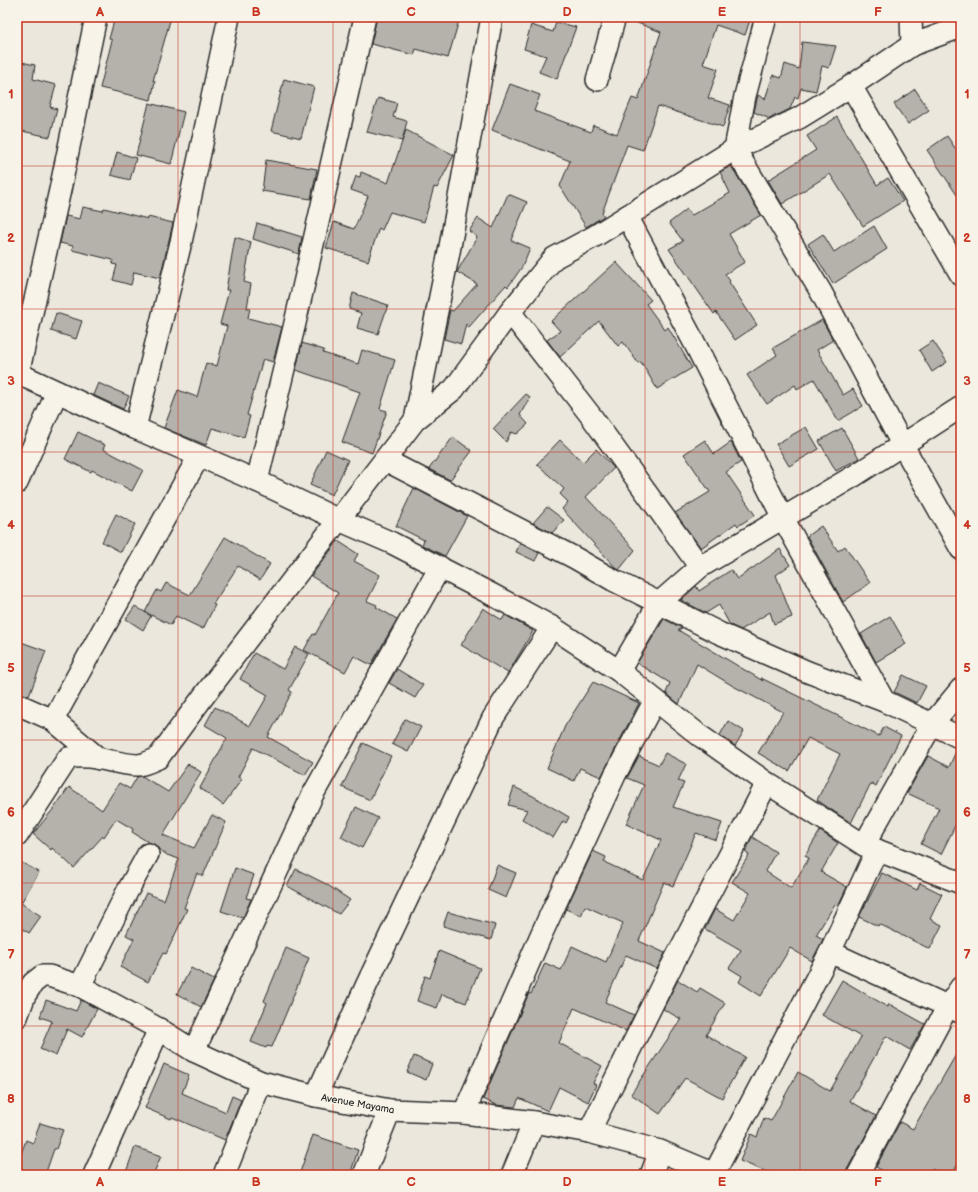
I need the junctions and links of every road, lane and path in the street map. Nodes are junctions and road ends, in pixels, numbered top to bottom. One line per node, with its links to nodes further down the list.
1 (96, 17): 16 (street)
2 (228, 17): 20 (street)
3 (364, 17): 24 (street)
4 (492, 17): 19 (street)
5 (615, 17): 10 (street)
6 (766, 17): 12 (street)
7 (912, 17): 9 (street)
8 (961, 27): 9 (street)
9 (912, 45): 11 (street)
10 (597, 80)
11 (851, 86): 12 (street); 14 (street)
12 (735, 148): 13 (street); 21 (street)
13 (627, 216): 15 (street); 26 (street)
14 (961, 275)
15 (510, 312): 19 (street); 30 (street)
16 (18, 374): 17 (street)
17 (57, 392): 20 (street); 25 (street)
18 (961, 407): 21 (street)
19 (415, 420): 23 (street)
20 (135, 428): 22 (street)
21 (902, 444): 26 (street); 28 (street)
22 (199, 456): 24 (street); 38 (street)
23 (385, 460): 27 (street); 31 (street)
24 (256, 481): 27 (street)
25 (17, 483)
26 (783, 518): 30 (street); 36 (street)
27 (339, 520): 29 (street); 41 (street)
28 (961, 549)
29 (440, 567): 32 (street); 53 (street)
30 (700, 568): 31 (street)
31 (659, 603): 33 (street); 36 (street)
32 (552, 627): 33 (street); 55 (street)
33 (619, 671): 35 (street)
34 (961, 689): 39 (street)
35 (655, 700): 42 (street); 57 (street)
36 (884, 701): 39 (street)
37 (17, 704): 38 (street)
38 (53, 720): 41 (street)
39 (932, 724): 40 (street); 44 (street)
40 (961, 738)
41 (99, 759): 43 (street)
42 (766, 783): 44 (street); 59 (street)
43 (17, 836)
44 (871, 847): 46 (street); 47 (street)
45 (148, 854): 48 (street)
46 (961, 884)
47 (830, 952): 50 (street); 61 (street)
48 (80, 986): 51 (street, Avenue Mayama); 52 (street, Avenue Mayama)
49 (961, 987): 50 (street)
50 (955, 1009): 67 (street)
51 (17, 1017)
52 (159, 1029): 53 (street, Avenue Mayama); 62 (street)
53 (194, 1051): 54 (street, Avenue Mayama)
54 (261, 1082): 55 (street, Avenue Mayama); 63 (street)
55 (316, 1096): 56 (street, Avenue Mayama)
56 (390, 1110): 57 (street, Avenue Mayama); 64 (street)
57 (464, 1113): 58 (street, Avenue Mayama)
58 (534, 1122): 59 (street, Avenue Mayama); 65 (street)
59 (589, 1132): 60 (street, Avenue Mayama)
60 (660, 1151): 61 (street, Avenue Mayama); 66 (street)
61 (715, 1174)
62 (94, 1175)
63 (224, 1175)
64 (364, 1175)
65 (512, 1175)
66 (650, 1175)
67 (858, 1175)

